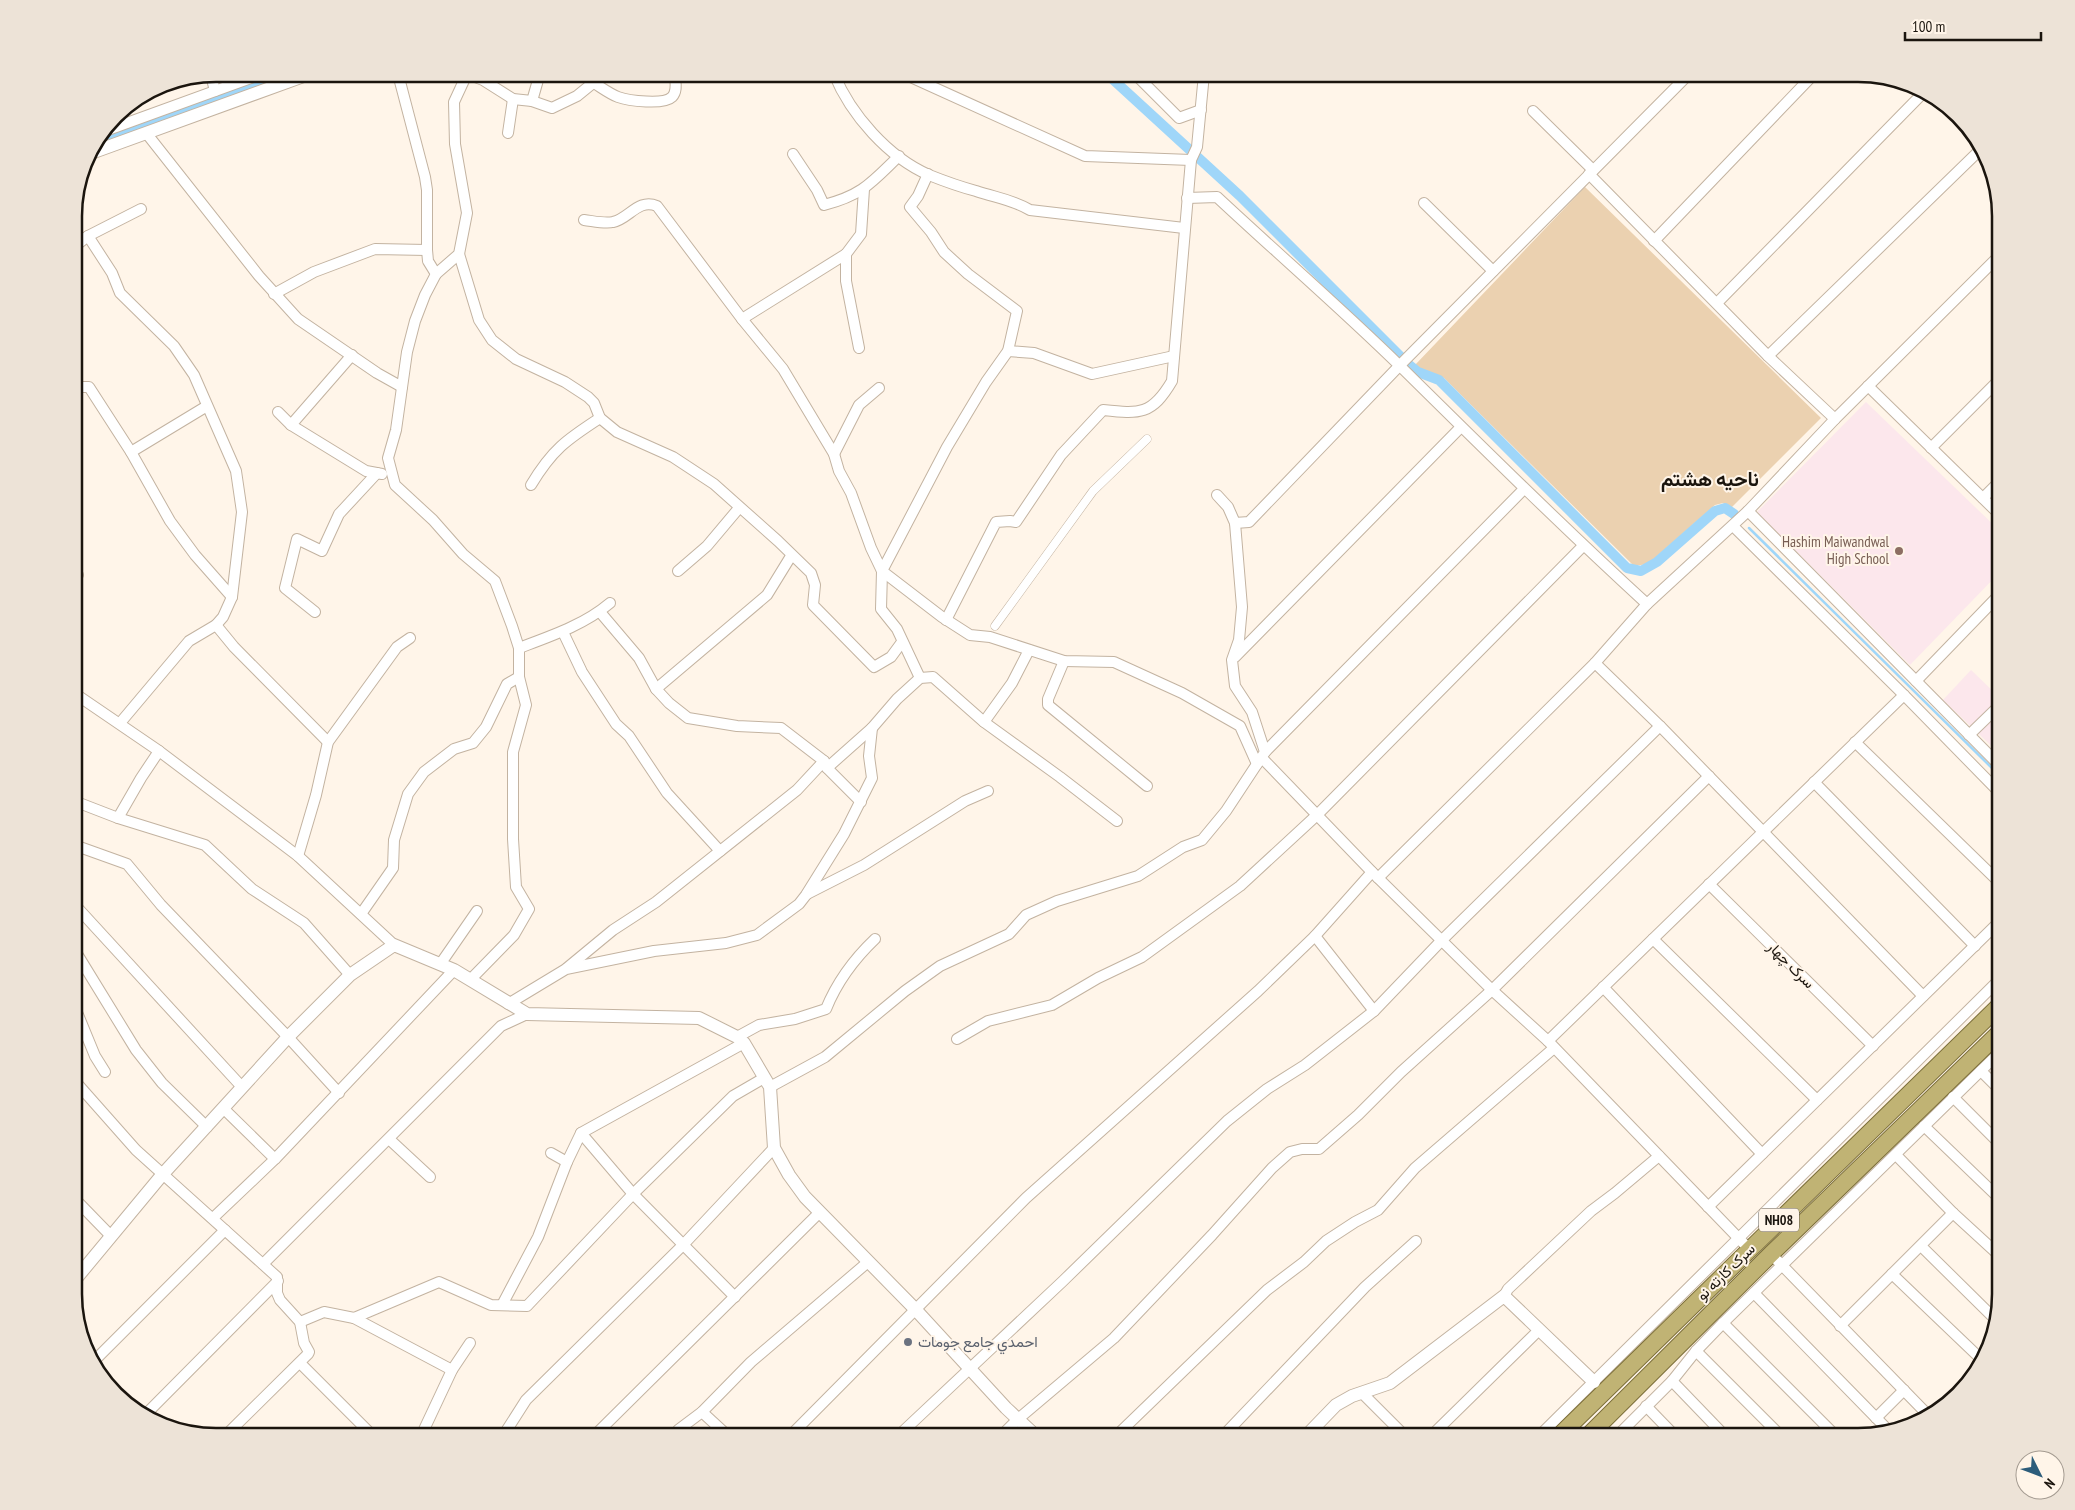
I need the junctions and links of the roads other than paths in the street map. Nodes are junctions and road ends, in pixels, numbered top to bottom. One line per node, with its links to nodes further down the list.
1 (213, 83): 16 (street)
2 (237, 83): 16 (street)
3 (269, 83): 24 (street)
4 (400, 83): 41 (street)
5 (463, 83): 42 (street)
6 (487, 83): 18 (street)
7 (537, 83): 19 (street)
8 (676, 83): 15 (street)
9 (837, 83): 28 (street)
10 (924, 83): 29 (street)
11 (1144, 83): 20 (street)
12 (1203, 83): 20 (street)
13 (1680, 83): 30 (street)
14 (1805, 83): 40 (street)
15 (594, 84): 19 (street)
16 (215, 91): 23 (street)
17 (1919, 97): 48 (street)
18 (513, 99): 19 (street); 22 (street)
19 (532, 101)
20 (1200, 110): 29 (street)
21 (1532, 111): 30 (street)
22 (508, 132)
23 (112, 133)
24 (147, 134): 25 (street); 47 (street)
25 (111, 135)
26 (1976, 153): 54 (street)
27 (793, 154): 32 (street)
28 (899, 156): 31 (street); 32 (street)
29 (1191, 160): 33 (street)
30 (1591, 172): 40 (street); 45 (street)
31 (928, 174): 37 (street); 51 (street)
32 (864, 189): 43 (street)
33 (1187, 198): 37 (street); 55 (street)
34 (1424, 203): 45 (street)
35 (141, 209): 38 (street)
36 (584, 220): 49 (street)
37 (1184, 228): 53 (street)
38 (88, 236): 39 (street); 61 (street)
39 (83, 240)
40 (1654, 241): 48 (street)
41 (427, 250): 46 (street); 47 (street)
42 (459, 254): 46 (street); 63 (street)
43 (846, 254): 49 (street); 50 (street)
44 (1992, 263): 57 (street)
45 (1493, 271): 55 (street)
46 (436, 274): 56 (street)
47 (274, 294): 52 (street)
48 (1717, 302): 54 (street)
49 (742, 319): 70 (street)
50 (859, 348)
51 (1008, 351): 53 (street); 86 (street)
52 (352, 355): 56 (street); 65 (street)
53 (1174, 356): 93 (street)
54 (1768, 356): 64 (street)
55 (1404, 362): 66 (street); 81 (street)
56 (402, 386): 72 (street)
57 (1868, 386): 64 (street); 68 (street)
58 (83, 387): 69 (street)
59 (1992, 387): 68 (street)
60 (879, 388): 70 (street)
61 (207, 406): 69 (street); 87 (street)
62 (278, 412): 65 (street)
63 (600, 418): 73 (street); 79 (street)
64 (1835, 419): 80 (street)
65 (291, 425): 71 (street)
66 (1460, 428): 74 (street); 101 (street)
67 (1146, 439): 95 (street)
68 (1931, 448): 77 (street)
69 (131, 452): 87 (street)
70 (834, 454): 86 (street)
71 (377, 473): 72 (street); 91 (street)
72 (392, 475): 99 (street)
73 (531, 485)
74 (1524, 489): 83 (street); 119 (street)
75 (1992, 489): 77 (street)
76 (1217, 496): 81 (street)
77 (1983, 498): 78 (street)
78 (1992, 507)
79 (739, 508): 84 (street); 85 (street)
80 (1748, 511): 82 (street); 106 (street)
81 (1235, 523): 101 (street)
82 (1733, 526): 90 (street); 108 (street)
83 (1583, 546): 90 (street); 129 (street)
84 (791, 556): 98 (street); 107 (street)
85 (678, 571)
86 (882, 571): 93 (street); 98 (street)
87 (232, 597): 94 (street)
88 (610, 602): 92 (street)
89 (1992, 602): 106 (street)
90 (1647, 604): 103 (street)
91 (315, 612)
92 (600, 612): 96 (street); 107 (street)
93 (946, 620): 100 (street)
94 (216, 625): 112 (street); 116 (street)
95 (994, 626)
96 (563, 632): 99 (street); 134 (street)
97 (410, 638): 116 (street)
98 (902, 642): 105 (street)
99 (519, 648): 104 (street)
100 (1029, 650): 102 (street); 111 (street)
101 (1232, 660): 119 (street)
102 (1064, 661): 119 (street); 125 (street)
103 (1595, 663): 113 (street); 136 (street)
104 (519, 676): 142 (street); 155 (street)
105 (920, 678): 111 (street); 114 (street)
106 (1916, 681): 115 (street)
107 (656, 689): 121 (street)
108 (1904, 694): 117 (street); 124 (street)
109 (83, 699): 112 (street)
110 (1992, 713): 115 (street)
111 (984, 722): 131 (street)
112 (120, 723): 118 (street)
113 (1660, 726): 122 (street); 147 (street)
114 (872, 728): 121 (street); 127 (street)
115 (1969, 735): 120 (street)
116 (328, 742): 135 (street)
117 (1855, 742): 123 (street); 137 (street)
118 (159, 751): 130 (street); 135 (street)
119 (1261, 758): 129 (street); 175 (street)
120 (1992, 758)
121 (825, 764): 127 (street); 134 (street)
122 (1709, 776): 132 (street); 158 (street)
123 (1814, 782): 132 (street); 149 (street)
124 (1992, 785)
125 (1147, 786)
126 (988, 791): 139 (street)
127 (861, 802): 139 (street)
128 (83, 804): 130 (street)
129 (1318, 815): 136 (street); 166 (street)
130 (118, 818): 154 (street)
131 (1117, 821)
132 (1763, 832): 138 (street); 159 (street)
133 (83, 849): 165 (street)
134 (720, 851): 152 (street)
135 (298, 856): 142 (street)
136 (1375, 875): 144 (street); 147 (street)
137 (1992, 875)
138 (1709, 884): 146 (street); 170 (street, سرک چهار)
139 (806, 895): 152 (street)
140 (477, 911): 150 (street)
141 (83, 914): 176 (street)
142 (361, 914): 148 (street)
143 (1992, 929): 149 (street)
144 (1315, 936): 161 (street); 220 (street)
145 (875, 939): 167 (street)
146 (1653, 939): 156 (street); 180 (street)
147 (1442, 940): 158 (street); 161 (street)
148 (394, 945): 150 (street); 154 (street)
149 (1975, 946): 159 (street)
150 (441, 963): 153 (street)
151 (83, 964): 183 (street)
152 (566, 969): 160 (street)
153 (454, 970): 155 (street); 178 (street)
154 (350, 975): 165 (street)
155 (471, 979): 160 (street)
156 (1603, 987): 169 (street); 189 (street)
157 (1992, 987): 206 (street)
158 (1492, 990): 169 (street); 243 (street)
159 (1924, 996): 170 (street)
160 (508, 1004): 163 (street)
161 (1374, 1011): 232 (street)
162 (1992, 1012): 206 (highway, سرک کارته نو / NH08)
163 (526, 1014): 167 (street); 186 (street)
164 (83, 1027): 173 (street)
165 (288, 1037): 176 (street); 178 (street)
166 (957, 1039)
167 (740, 1040): 175 (street); 184 (street)
168 (1992, 1040): 210 (highway, سرک کارته نو / NH08)
169 (1551, 1044): 191 (street); 256 (street)
170 (1873, 1046): 180 (street)
171 (1992, 1060): 172 (street)
172 (1981, 1071): 174 (street); 179 (street)
173 (105, 1072)
174 (1992, 1082)
175 (767, 1083): 187 (street); 197 (street)
176 (242, 1087): 181 (street)
177 (83, 1090): 194 (street)
178 (339, 1093): 192 (street)
179 (1953, 1097): 182 (street); 185 (street)
180 (1817, 1100): 189 (street)
181 (224, 1109): 183 (street); 192 (street)
182 (1924, 1126): 190 (street); 196 (street)
183 (207, 1127): 194 (street)
184 (581, 1133): 193 (street); 197 (street)
185 (1992, 1136)
186 (389, 1140): 195 (street); 212 (street)
187 (774, 1148): 200 (street); 207 (street)
188 (551, 1153): 193 (street)
189 (1762, 1154): 199 (street)
190 (1896, 1155): 201 (street); 210 (street)
191 (1659, 1156): 199 (street); 217 (street)
192 (275, 1160): 202 (street)
193 (567, 1162): 219 (street)
194 (162, 1175): 202 (street); 204 (street)
195 (430, 1176)
196 (1992, 1191)
197 (633, 1194): 207 (street); 219 (street)
198 (83, 1207): 204 (street)
199 (1708, 1207): 206 (street)
200 (819, 1213): 211 (street); 218 (street)
201 (1953, 1213): 208 (street); 209 (street)
202 (213, 1218): 203 (street)
203 (225, 1230): 212 (street); 230 (street)
204 (110, 1235): 213 (street)
205 (1416, 1241): 257 (street)
206 (1744, 1243): 235 (street); 262 (highway, سرک کارته نو / NH08)
207 (683, 1245): 218 (street); 248 (street)
208 (1920, 1246): 214 (street); 221 (street)
209 (1992, 1250)
210 (1776, 1260): 216 (street); 225 (street); 263 (highway, سرک کارته نو / NH08)
211 (868, 1262): 220 (street); 241 (street)
212 (263, 1264): 215 (street)
213 (83, 1270)
214 (1892, 1274): 225 (street); 229 (street)
215 (278, 1281): 223 (street); 239 (street)
216 (1754, 1293): 224 (street); 242 (street)
217 (1504, 1296): 226 (street); 237 (street)
218 (734, 1297): 249 (street)
219 (502, 1305): 222 (street)
220 (915, 1309): 232 (street); 252 (street)
221 (1991, 1315)
222 (354, 1318): 223 (street); 233 (street)
223 (300, 1322): 231 (street)
224 (1723, 1323): 228 (street); 268 (street)
225 (1840, 1326): 236 (street)
226 (1539, 1330): 235 (street); 260 (street)
227 (470, 1343): 233 (street)
228 (1696, 1351): 234 (street); 267 (street)
229 (1977, 1355)
230 (99, 1356)
231 (300, 1362): 245 (street); 246 (street)
232 (969, 1367): 243 (street); 253 (street)
233 (452, 1370): 247 (street)
234 (1672, 1381): 238 (street); 266 (street)
235 (1594, 1382): 261 (street)
236 (1904, 1390): 240 (street); 242 (street)
237 (1362, 1393): 258 (street); 259 (street)
238 (1646, 1406): 264 (street); 265 (street)
239 (150, 1410)
240 (1924, 1410)
241 (702, 1412): 250 (street); 251 (street)
242 (1876, 1418): 244 (street)
243 (1017, 1420): 254 (street); 255 (street)
244 (1883, 1425)
245 (233, 1428)
246 (365, 1428)
247 (425, 1428)
248 (508, 1428)
249 (602, 1428)
250 (681, 1428)
251 (719, 1428)
252 (798, 1428)
253 (906, 1428)
254 (1009, 1428)
255 (1026, 1428)
256 (1124, 1428)
257 (1231, 1428)
258 (1314, 1428)
259 (1397, 1428)
260 (1439, 1428)
261 (1546, 1428)
262 (1567, 1428)
263 (1597, 1428)
264 (1625, 1428)
265 (1667, 1428)
266 (1717, 1428)
267 (1773, 1428)
268 (1828, 1428)

